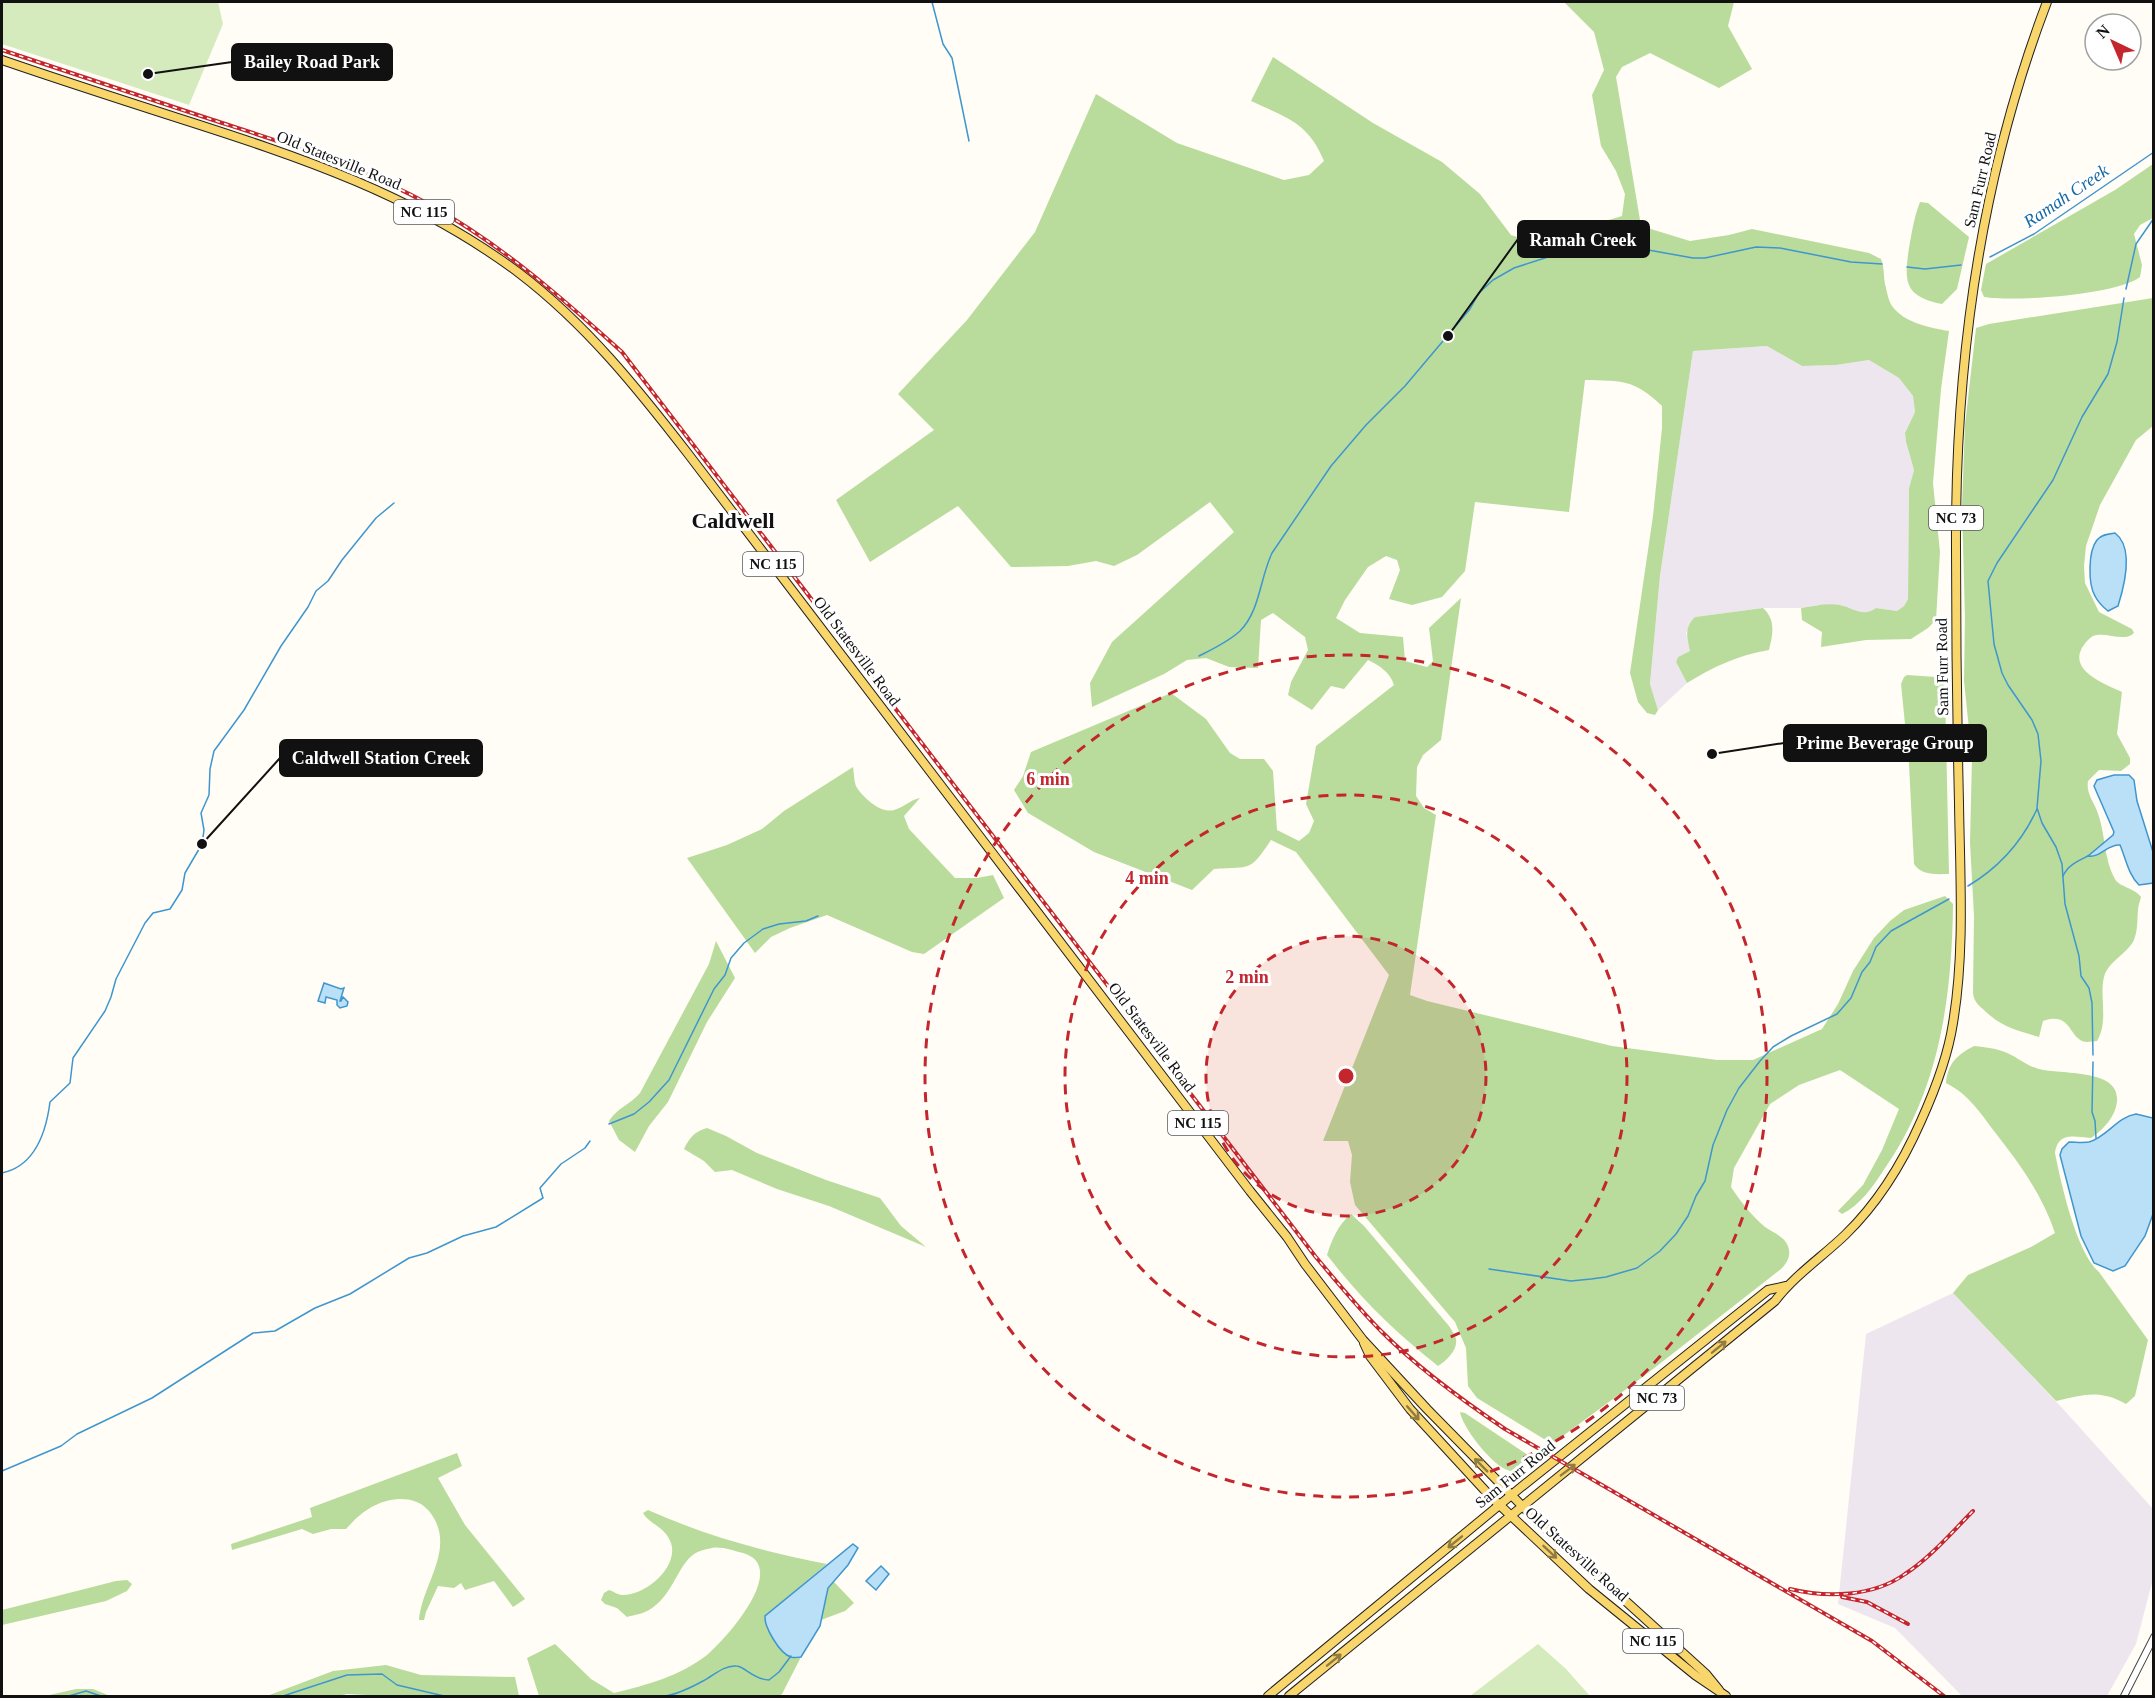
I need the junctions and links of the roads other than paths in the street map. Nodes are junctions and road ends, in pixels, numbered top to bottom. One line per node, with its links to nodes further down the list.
1 (2047, 2): 3 (main road, Sam Furr Road / NC 73)
2 (2, 60): 4 (main road, Old Statesville Road / NC 115)
3 (1787, 1286): 5 (main road, Sam Furr Road / NC 73); 7 (main road, Sam Furr Road / NC 73, one-way to 3)
4 (1363, 1340): 5 (main road, Old Statesville Road / NC 115, one-way to 4); 6 (main road, Old Statesville Road / NC 115, one-way to 6)
5 (1512, 1496): 6 (main road, Sam Furr Road / NC 73); 7 (main road, Old Statesville Road / NC 115)
6 (1500, 1505): 8 (main road, Old Statesville Road / NC 115); 13 (main road, Sam Furr Road / NC 73, one-way to 13)
7 (1522, 1507): 8 (main road, Sam Furr Road / NC 73); 11 (main road, Old Statesville Road / NC 115)
8 (1512, 1516): 9 (main road, Old Statesville Road / NC 115, one-way to 9); 14 (main road, Sam Furr Road / NC 73, one-way to 8)
9 (1612, 1606): 11 (main road); 12 (main road, Old Statesville Road / NC 115)
10 (2154, 1637): 15 (street)
11 (1673, 1644): 12 (main road, Old Statesville Road / NC 115)
12 (1723, 1693)
13 (1268, 1696)
14 (1288, 1696)
15 (2124, 1696)

